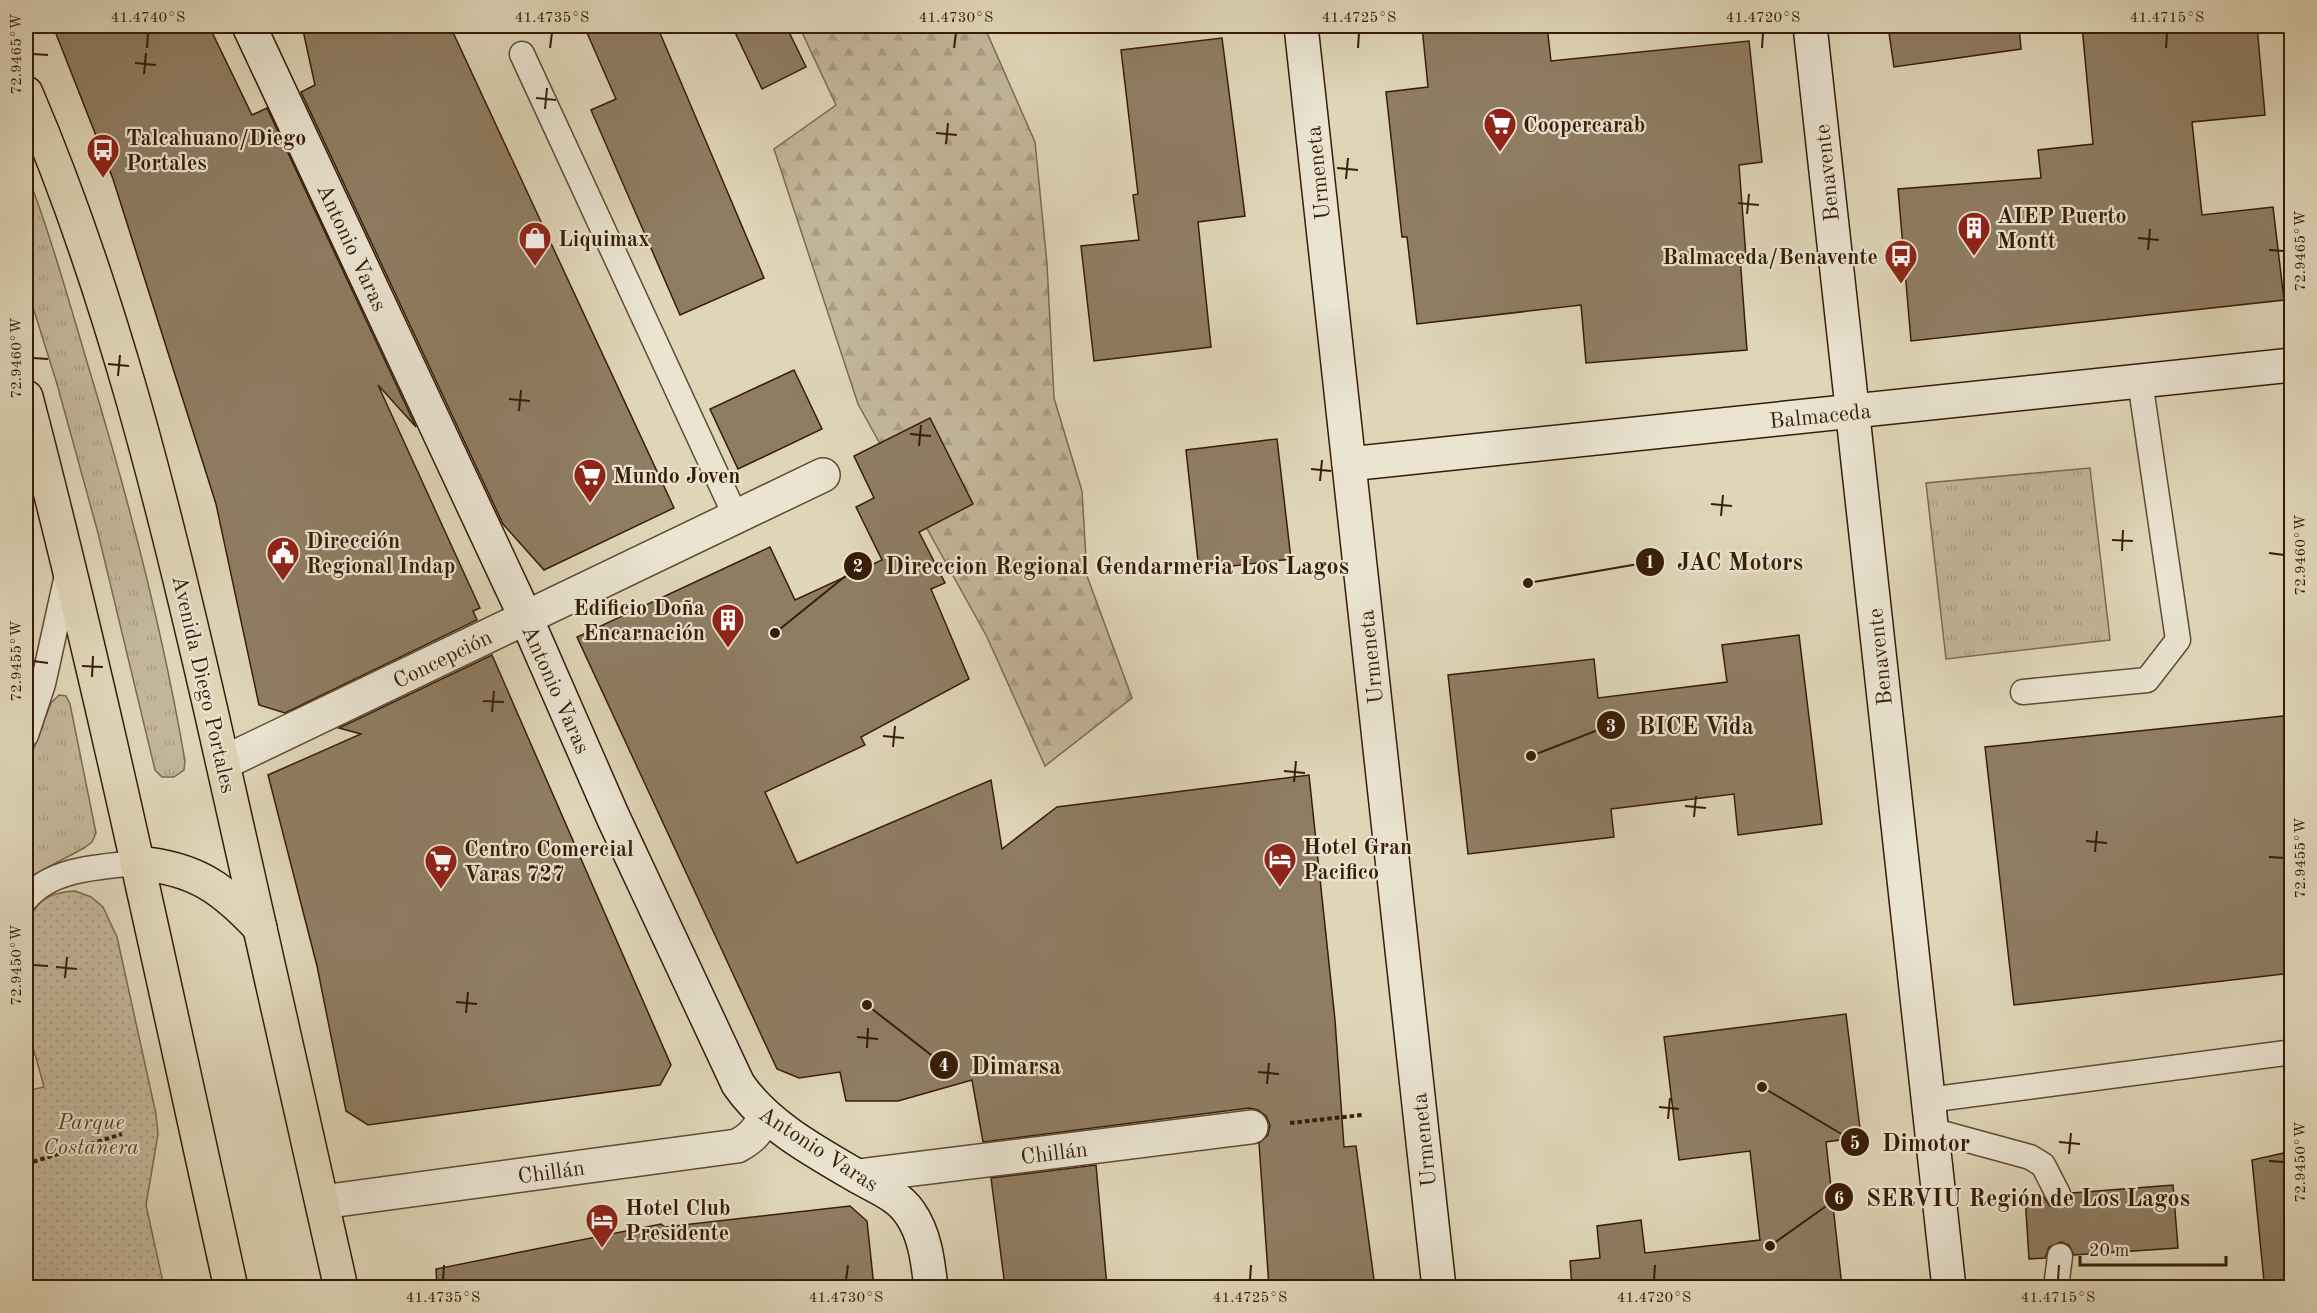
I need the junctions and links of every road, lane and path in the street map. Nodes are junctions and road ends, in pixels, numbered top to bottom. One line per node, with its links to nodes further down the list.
1 (249, 26): 14 (street, Antonio Varas)
2 (1301, 26): 10 (street, Urmeneta)
3 (1810, 26): 9 (street, Benavente)
4 (522, 54): 12 (lane)
5 (26, 93): 17 (highway, Avenida Diego Portales)
6 (2292, 365): 7 (street, Balmaceda)
7 (2140, 381): 9 (street, Balmaceda); 15 (lane)
8 (26, 397): 13 (highway)
9 (1852, 411): 10 (street, Balmaceda); 23 (street, Benavente)
10 (1349, 464): 35 (street, Urmeneta)
11 (823, 475): 12 (street, Concepción)
12 (736, 517): 14 (street, Concepción)
13 (69, 564): 16 (lane); 18 (highway)
14 (526, 618): 17 (street, Concepción); 24 (street, Antonio Varas)
15 (2023, 692)
16 (26, 735)
17 (223, 763): 20 (highway, Avenida Diego Portales)
18 (137, 863): 19 (lane); 20 (highway); 32 (highway)
19 (26, 899)
20 (260, 928): 30 (highway, Avenida Diego Portales)
21 (2292, 1052): 23 (lane)
22 (1362, 1115): 25 (path)
23 (1930, 1115): 29 (lane); 36 (street, Benavente)
24 (765, 1116): 28 (street, Antonio Varas); 30 (street, Chillán)
25 (1251, 1127): 28 (street, Chillán)
26 (122, 1134): 27 (path)
27 (26, 1164)
28 (858, 1176): 34 (street, Antonio Varas)
29 (2058, 1194)
30 (322, 1202): 33 (highway, Avenida Diego Portales)
31 (2060, 1257): 37 (lane)
32 (231, 1287)
33 (341, 1287)
34 (931, 1287)
35 (1439, 1287)
36 (1949, 1287)
37 (2056, 1287)

